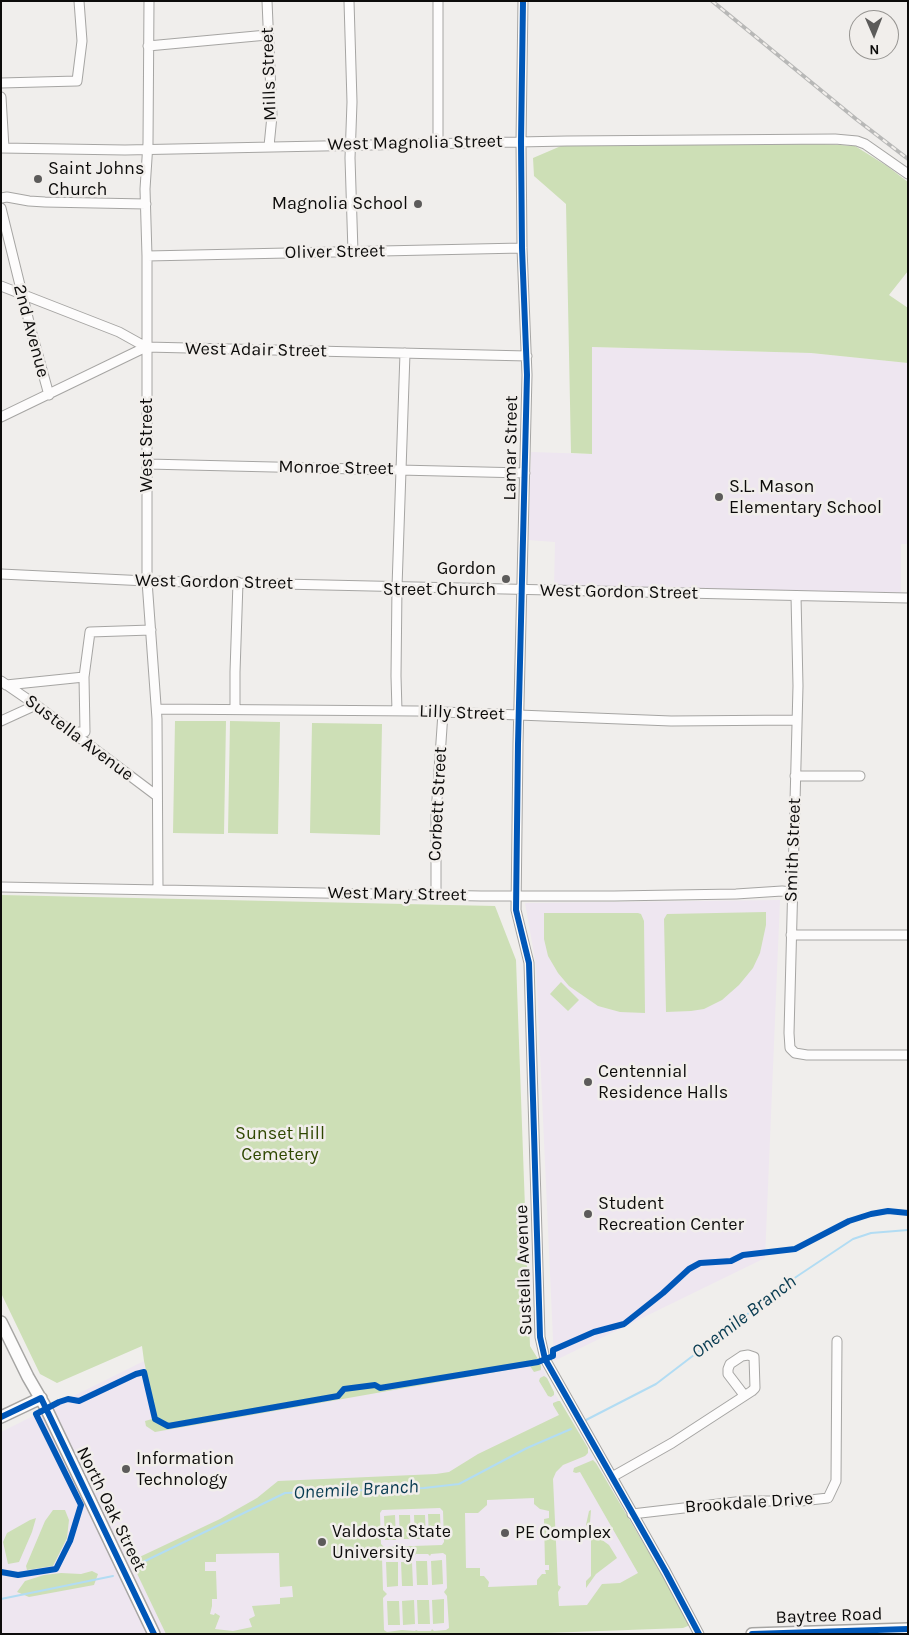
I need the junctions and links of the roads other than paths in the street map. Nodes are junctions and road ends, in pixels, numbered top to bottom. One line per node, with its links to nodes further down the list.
1 (79, 1): 9 (street)
2 (149, 1): 8 (street, West Street)
3 (267, 1): 7 (street, Mills Street)
4 (349, 1): 13 (street)
5 (438, 1): 12 (street)
6 (523, 1): 11 (street, Lamar Street)
7 (267, 35): 8 (street); 14 (street, Mills Street)
8 (148, 46): 16 (street, West Street)
9 (1, 83)
10 (1, 96): 15 (street)
11 (521, 142): 12 (street, West Magnolia Street); 17 (street, West Magnolia Street); 21 (street, Lamar Street)
12 (438, 144): 13 (street, West Magnolia Street)
13 (351, 145): 14 (street, West Magnolia Street); 22 (street)
14 (269, 146): 16 (street, West Magnolia Street)
15 (3, 148): 16 (street, West Magnolia Street)
16 (147, 149): 19 (street, West Street)
17 (908, 174)
18 (1, 198): 19 (street)
19 (146, 204): 23 (street, West Street)
20 (1, 208): 25 (street, 2nd Avenue)
21 (522, 248): 22 (street, Oliver Street); 28 (street, Lamar Street)
22 (353, 252): 23 (street, Oliver Street)
23 (147, 256): 26 (street, West Street)
24 (1, 286): 25 (street)
25 (22, 294): 26 (street); 29 (street, 2nd Avenue)
26 (146, 348): 27 (street, West Adair Street); 29 (street, West Adair Street); 31 (street, West Street)
27 (405, 352): 28 (street, West Adair Street); 32 (street)
28 (527, 356): 33 (street, Lamar Street)
29 (49, 395): 30 (street, West Adair Street)
30 (1, 418)
31 (147, 464): 32 (street, Monroe Street); 35 (street, West Street)
32 (401, 469): 33 (street, Monroe Street); 37 (street)
33 (525, 474): 38 (street, Lamar Street)
34 (1, 574): 35 (street, West Gordon Street)
35 (147, 581): 36 (street, West Gordon Street); 41 (street, West Street)
36 (238, 582): 37 (street, West Gordon Street); 46 (street)
37 (397, 587): 38 (street, West Gordon Street); 47 (street)
38 (523, 590): 39 (street, West Gordon Street); 49 (street, Lamar Street)
39 (796, 596): 40 (street, West Gordon Street); 50 (street, Smith Street)
40 (908, 598)
41 (151, 630): 42 (street); 45 (street, West Street)
42 (84, 677): 43 (street); 52 (street)
43 (4, 683): 44 (street, Sustella Avenue)
44 (36, 705): 51 (street); 52 (street, Sustella Avenue)
45 (156, 709): 46 (street, Lilly Street); 55 (street, West Street)
46 (235, 709): 47 (street, Lilly Street)
47 (397, 711): 48 (street, Lilly Street)
48 (443, 713): 49 (street, Lilly Street); 59 (street, Corbett Street)
49 (519, 716): 50 (street, Lilly Street); 60 (street, Lamar Street)
50 (797, 720): 53 (street, Smith Street)
51 (1, 721)
52 (73, 732): 55 (street, Sustella Avenue)
53 (795, 776): 54 (street); 58 (street, Smith Street)
54 (860, 776)
55 (157, 796): 57 (street, West Street)
56 (1, 887): 57 (street, West Mary Street)
57 (158, 889): 59 (street, West Mary Street)
58 (792, 892): 60 (street, West Mary Street); 62 (street, Smith Street)
59 (436, 895): 60 (street, West Mary Street)
60 (517, 896): 69 (street, Sustella Avenue)
61 (908, 934): 62 (street)
62 (791, 935): 63 (street, Smith Street)
63 (908, 1055)
64 (1, 1322): 67 (main road, North Oak Street)
65 (837, 1341): 70 (street, Brookdale Drive)
66 (744, 1396): 69 (street)
67 (40, 1398): 68 (main road); 73 (main road, North Oak Street)
68 (1, 1417)
69 (612, 1477): 70 (street, Sustella Avenue)
70 (632, 1514): 74 (street, Sustella Avenue)
71 (908, 1629): 72 (main road, Baytree Road)
72 (867, 1632): 75 (main road, Baytree Road)
73 (154, 1634)
74 (699, 1634)
75 (752, 1634)

